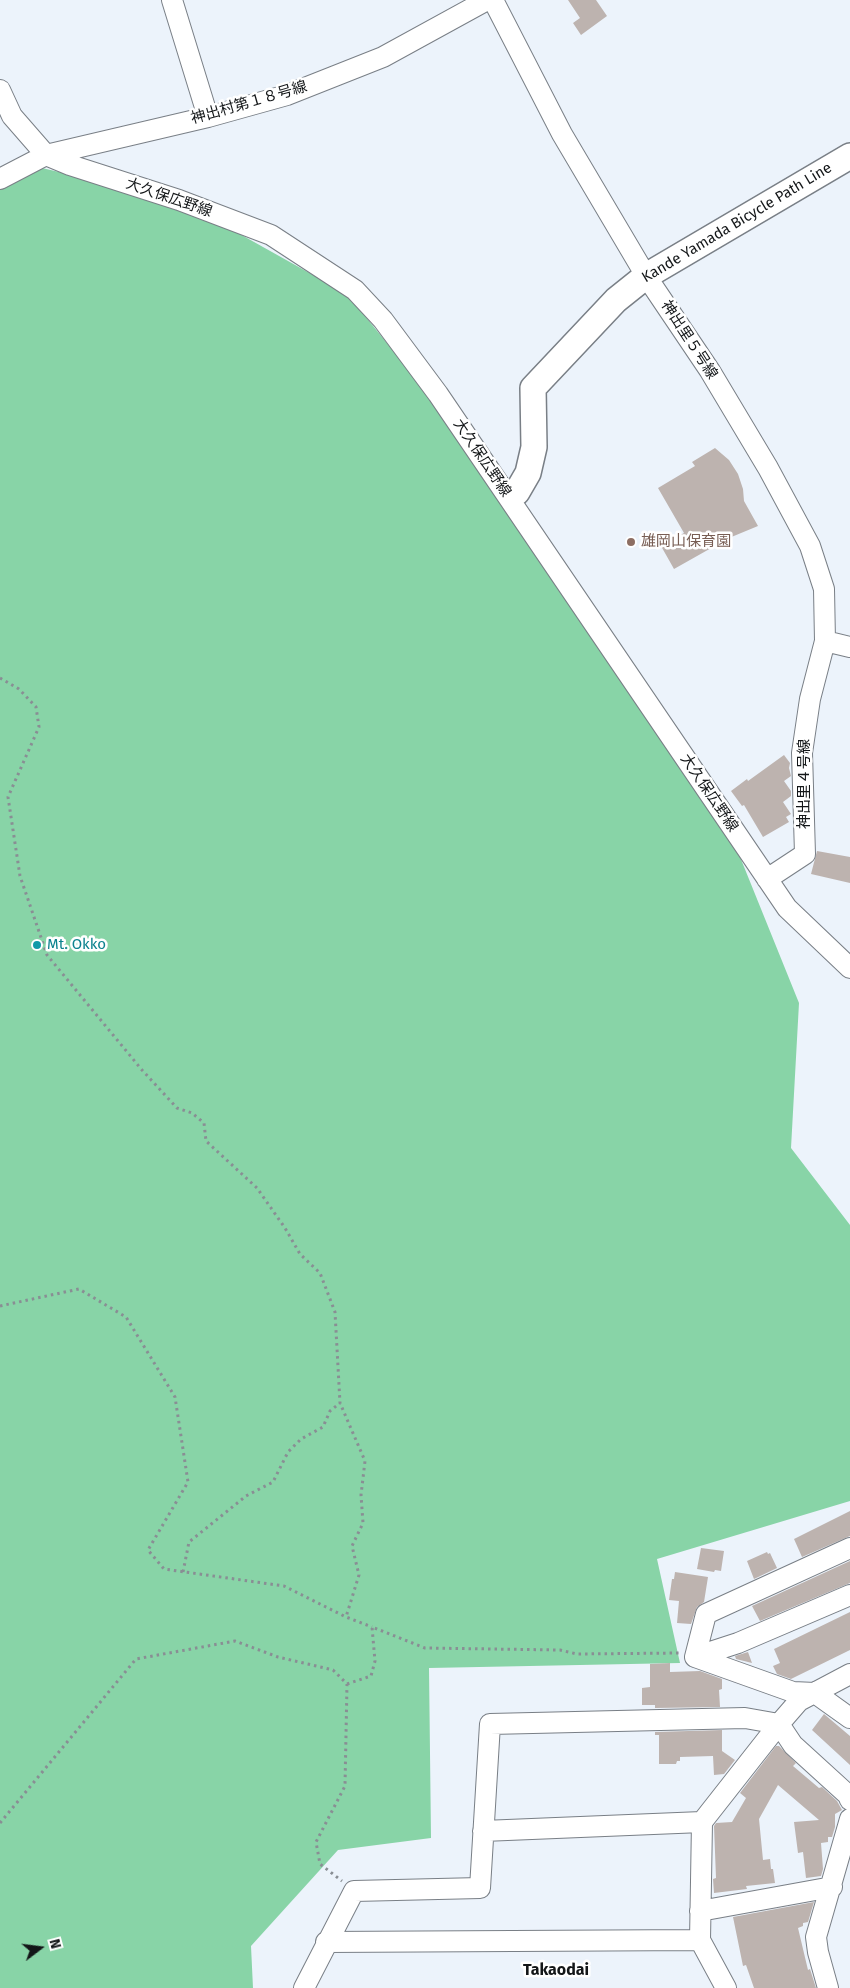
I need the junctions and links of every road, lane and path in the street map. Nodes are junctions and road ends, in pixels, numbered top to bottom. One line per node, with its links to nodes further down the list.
1 (172, 0): 5 (street)
2 (487, 0): 5 (street, 神出村第１８号線)
3 (494, 0): 9 (street, 神出里５号線)
4 (0, 90): 6 (street, 大久保広野線)
5 (208, 117): 6 (street, 神出村第１８号線)
6 (46, 155): 8 (street, 神出村第１８号線); 10 (street, 大久保広野線)
7 (850, 156): 9 (main road, Kande Yamada Bicycle Path Line)
8 (0, 179)
9 (646, 276): 10 (main road, Kande Yamada Bicycle Path Line); 11 (street, 神出里５号線)
10 (515, 498): 14 (street, 大久保広野線)
11 (825, 641): 12 (street); 14 (street, 神出里４号線)
12 (850, 647)
13 (0, 678): 17 (path)
14 (767, 879): 15 (street, 大久保広野線)
15 (850, 968)
16 (0, 1306): 19 (path)
17 (340, 1402): 19 (path); 21 (path)
18 (850, 1548): 23 (street)
19 (183, 1572): 21 (path)
20 (850, 1595): 23 (street)
21 (346, 1617): 22 (path)
22 (372, 1627): 23 (path); 25 (path)
23 (695, 1657): 26 (street)
24 (850, 1674): 26 (street)
25 (347, 1684): 32 (path); 35 (path)
26 (807, 1697): 27 (street); 28 (street)
27 (850, 1718)
28 (779, 1724): 29 (street); 31 (street); 33 (street)
29 (850, 1800)
30 (850, 1819): 34 (street)
31 (702, 1822): 33 (street); 36 (street)
32 (0, 1823)
33 (483, 1831): 35 (street)
34 (832, 1887): 36 (street); 41 (street)
35 (354, 1891): 38 (street)
36 (700, 1910): 37 (street)
37 (700, 1940): 38 (street); 40 (street)
38 (326, 1942): 39 (street)
39 (304, 1988)
40 (726, 1988)
41 (828, 1988)

